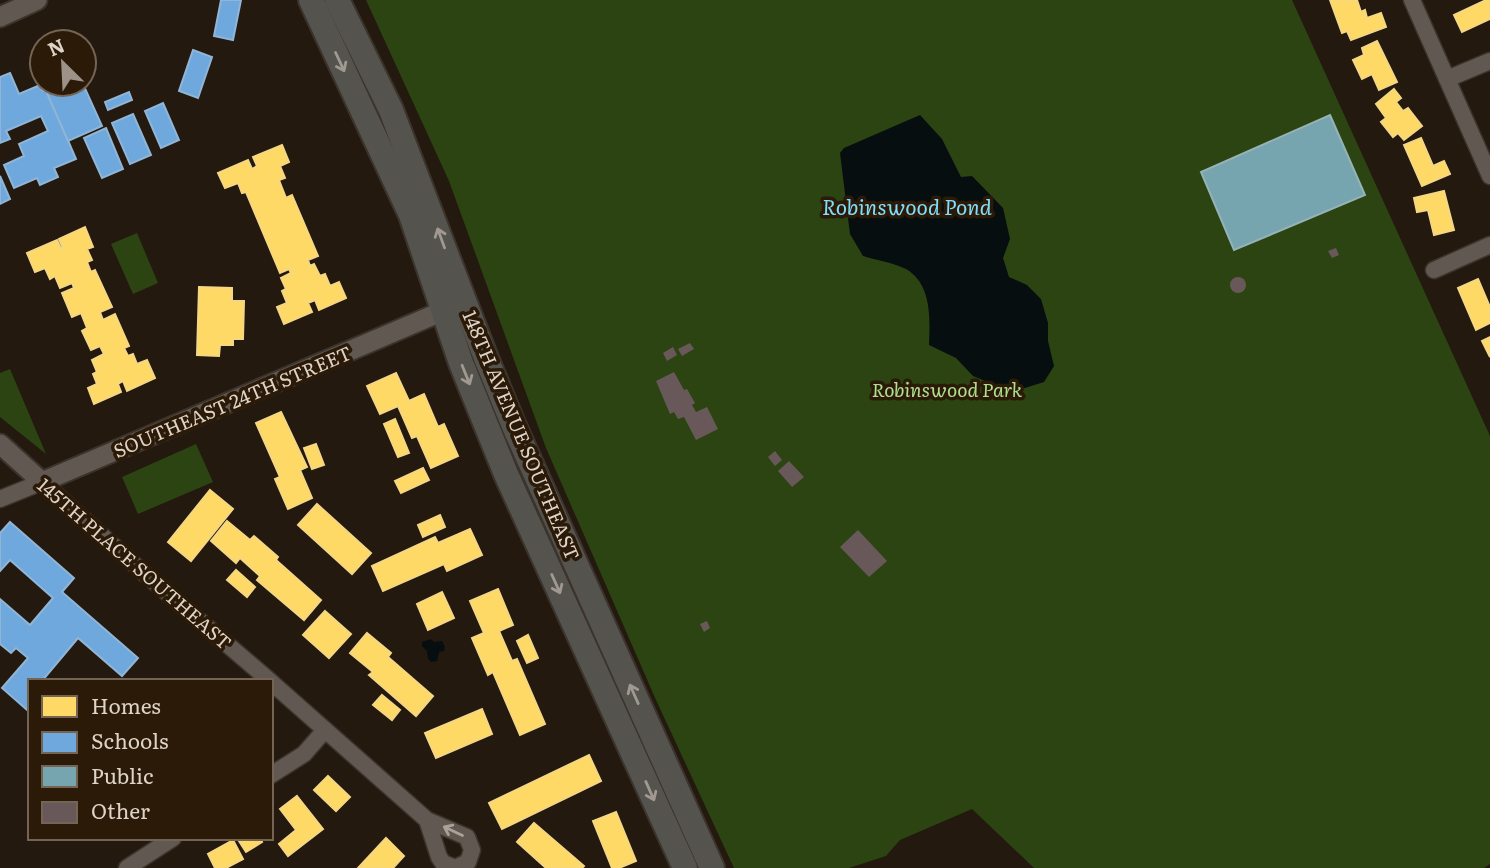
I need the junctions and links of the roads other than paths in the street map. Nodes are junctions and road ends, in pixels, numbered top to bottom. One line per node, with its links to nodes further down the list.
1 (37, 0): 5 (street)
2 (312, 0): 11 (main road, 148TH AVENUE SOUTHEAST, one-way to 11)
3 (338, 0): 11 (main road, 148TH AVENUE SOUTHEAST, one-way to 3)
4 (1412, 0): 7 (street)
5 (0, 17)
6 (1490, 61): 7 (street)
7 (1447, 79): 8 (street)
8 (1490, 176)
9 (1490, 245): 10 (street)
10 (1434, 270)
11 (453, 306): 13 (street, SOUTHEAST 24TH STREET); 23 (main road, 148TH AVENUE SOUTHEAST, one-way to 23); 24 (main road, 148TH AVENUE SOUTHEAST, one-way to 11)
12 (0, 444): 13 (street, 145TH PLACE SOUTHEAST)
13 (42, 482): 14 (street, SOUTHEAST 24TH STREET); 15 (street, 145TH PLACE SOUTHEAST)
14 (0, 499)
15 (269, 679)
16 (273, 683): 17 (street, 145TH PLACE SOUTHEAST)
17 (326, 730): 18 (street); 19 (street, 145TH PLACE SOUTHEAST)
18 (273, 774)
19 (427, 820): 21 (street); 21 (street, one-way to 19)
20 (170, 840): 22 (street)
21 (440, 866)
22 (127, 868)
23 (685, 868)
24 (712, 868)

